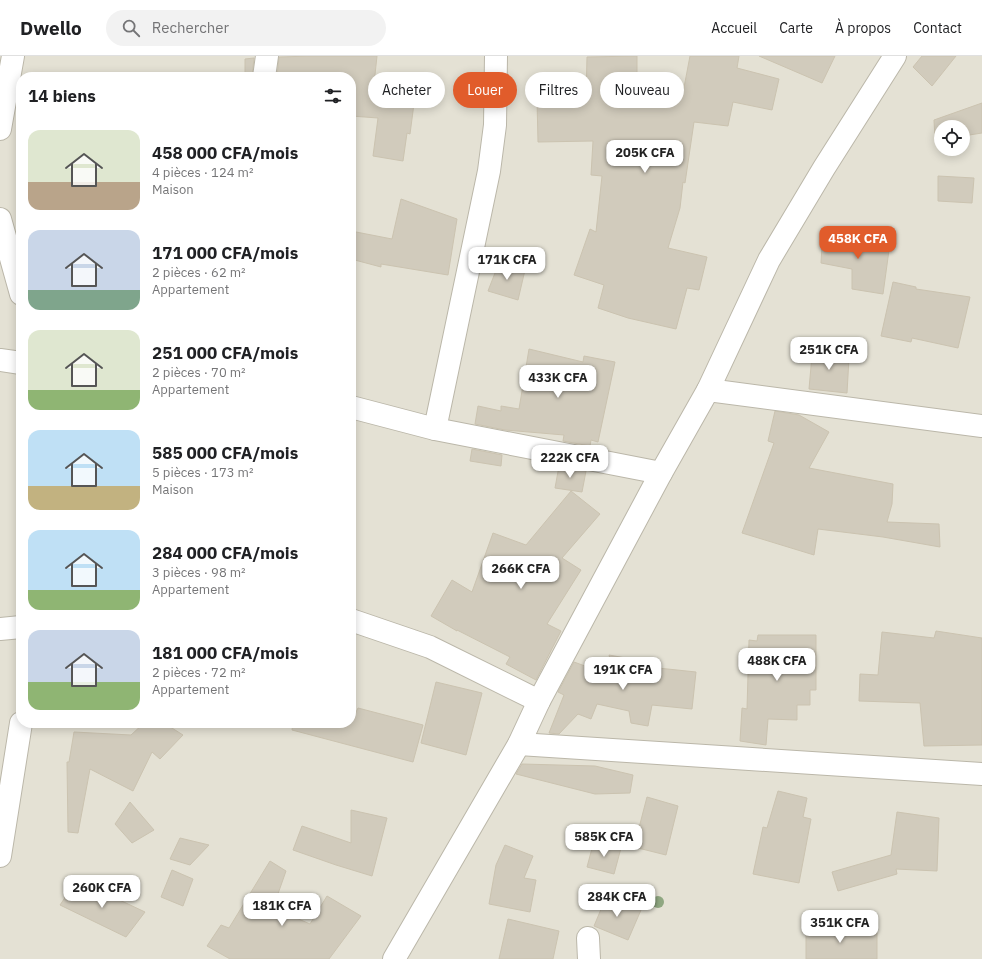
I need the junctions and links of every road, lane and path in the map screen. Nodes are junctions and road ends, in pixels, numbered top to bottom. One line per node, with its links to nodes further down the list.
1 (13, 56): 6 (street)
2 (267, 56): 5 (street)
3 (496, 56): 14 (street)
4 (891, 57): 11 (street)
5 (265, 72)
6 (0, 129)
7 (0, 219): 8 (street)
8 (16, 276)
9 (0, 360): 10 (street)
10 (16, 362)
11 (708, 390): 13 (street); 15 (street)
12 (356, 408): 14 (street)
13 (982, 426)
14 (435, 429): 15 (street)
15 (661, 473): 19 (street)
16 (356, 622): 19 (street)
17 (16, 627): 18 (street)
18 (0, 629)
19 (539, 702): 21 (street)
20 (20, 728): 23 (street)
21 (519, 744): 22 (street); 24 (street)
22 (982, 774)
23 (0, 856)
24 (394, 959)

